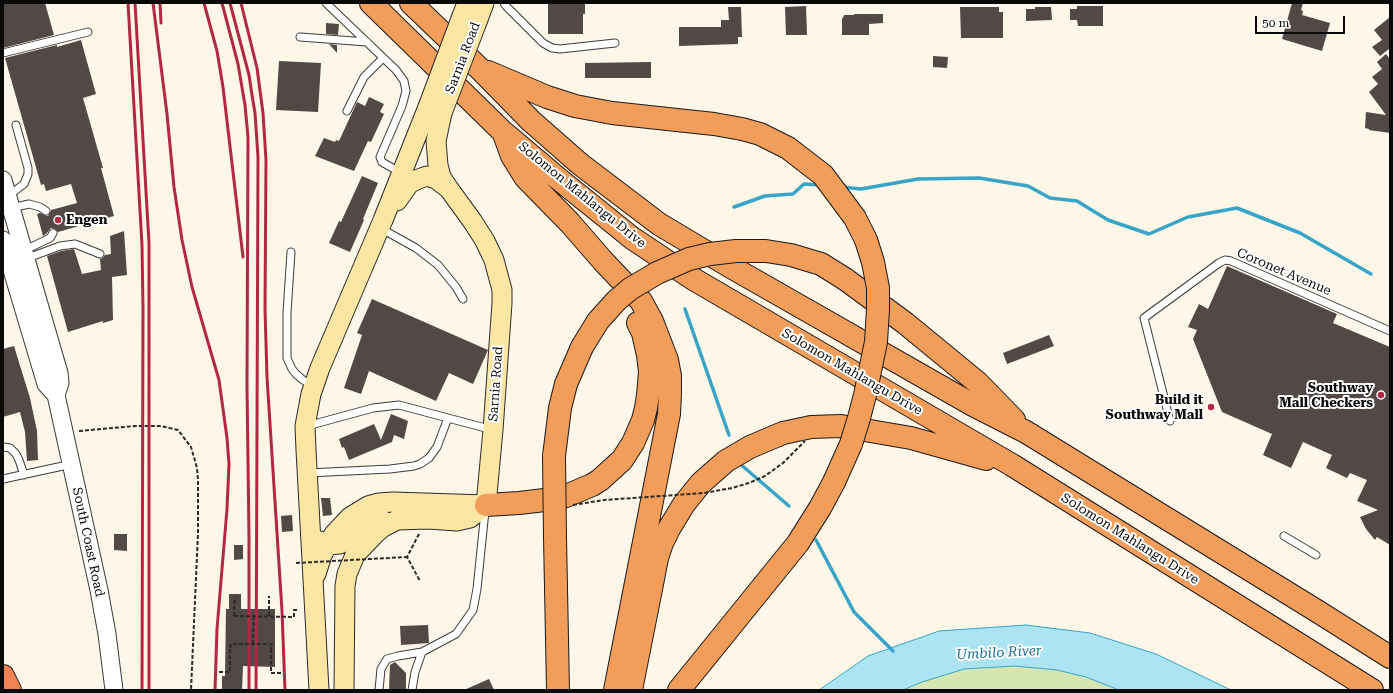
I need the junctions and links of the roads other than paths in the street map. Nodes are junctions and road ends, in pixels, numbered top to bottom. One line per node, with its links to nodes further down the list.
1 (326, 3): 9 (lane)
2 (370, 3): 17 (highway, Solomon Mahlangu Drive)
3 (411, 3): 13 (highway, Solomon Mahlangu Drive)
4 (484, 3): 6 (main road, Sarnia Road)
5 (504, 3): 10 (lane)
6 (469, 14): 14 (main road, Sarnia Road, bridge)
7 (88, 32): 11 (lane)
8 (300, 37): 9 (lane)
9 (367, 42): 12 (lane)
10 (615, 43)
11 (3, 53)
12 (383, 58): 15 (lane); 18 (lane)
13 (481, 70): 41 (highway, Solomon Mahlangu Drive); 67 (highway, bridge)
14 (435, 110): 18 (main road, Sarnia Road); 20 (main road, Sarnia Road)
15 (347, 111)
16 (16, 125): 21 (lane)
17 (503, 132): 29 (highway); 44 (highway, Solomon Mahlangu Drive)
18 (401, 174): 23 (main road, Sarnia Road)
19 (3, 180): 21 (street, South Coast Road)
20 (449, 189): 23 (main road); 40 (main road, Sarnia Road)
21 (7, 205): 22 (lane); 28 (street, South Coast Road)
22 (46, 211)
23 (381, 224): 31 (lane); 36 (main road, Sarnia Road)
24 (53, 233): 28 (lane)
25 (3, 240): 30 (street, South Coast Road)
26 (291, 252): 36 (lane)
27 (100, 254): 28 (lane)
28 (25, 255): 30 (lane); 32 (street, South Coast Road)
29 (603, 261): 48 (highway); 65 (highway)
30 (10, 263): 33 (street, South Coast Road)
31 (464, 299)
32 (40, 308): 33 (street); 35 (street, South Coast Road)
33 (24, 312): 35 (street, South Coast Road)
34 (1390, 332): 38 (lane, Coronet Avenue)
35 (43, 347): 43 (street, South Coast Road)
36 (314, 386): 39 (main road, Sarnia Road)
37 (448, 418): 39 (lane); 40 (lane); 45 (lane)
38 (1170, 421)
39 (305, 426): 45 (main road, Sarnia Road)
40 (493, 430): 48 (main road, Sarnia Road)
41 (1026, 432): 56 (highway, Solomon Mahlangu Drive); 64 (highway, bridge)
42 (3, 447): 46 (lane)
43 (72, 464): 46 (lane); 59 (street, South Coast Road)
44 (1012, 465): 66 (highway); 68 (highway, Solomon Mahlangu Drive)
45 (307, 474): 50 (main road, Sarnia Road)
46 (24, 475): 47 (lane)
47 (3, 480)
48 (486, 505): 49 (main road); 52 (main road); 55 (lane)
49 (396, 520): 52 (main road); 61 (main road)
50 (311, 535): 52 (main road); 54 (main road, Sarnia Road)
51 (1284, 536): 53 (lane)
52 (327, 545): 54 (main road)
53 (1316, 555)
54 (314, 584): 60 (main road, Sarnia Road)
55 (422, 652): 62 (lane); 63 (lane)
56 (1390, 657)
57 (3, 676): 58 (highway)
58 (10, 690)
59 (114, 690)
60 (319, 690)
61 (344, 690)
62 (379, 690)
63 (412, 690)
64 (558, 690)
65 (615, 690)
66 (631, 690)
67 (679, 690)
68 (1372, 690)

